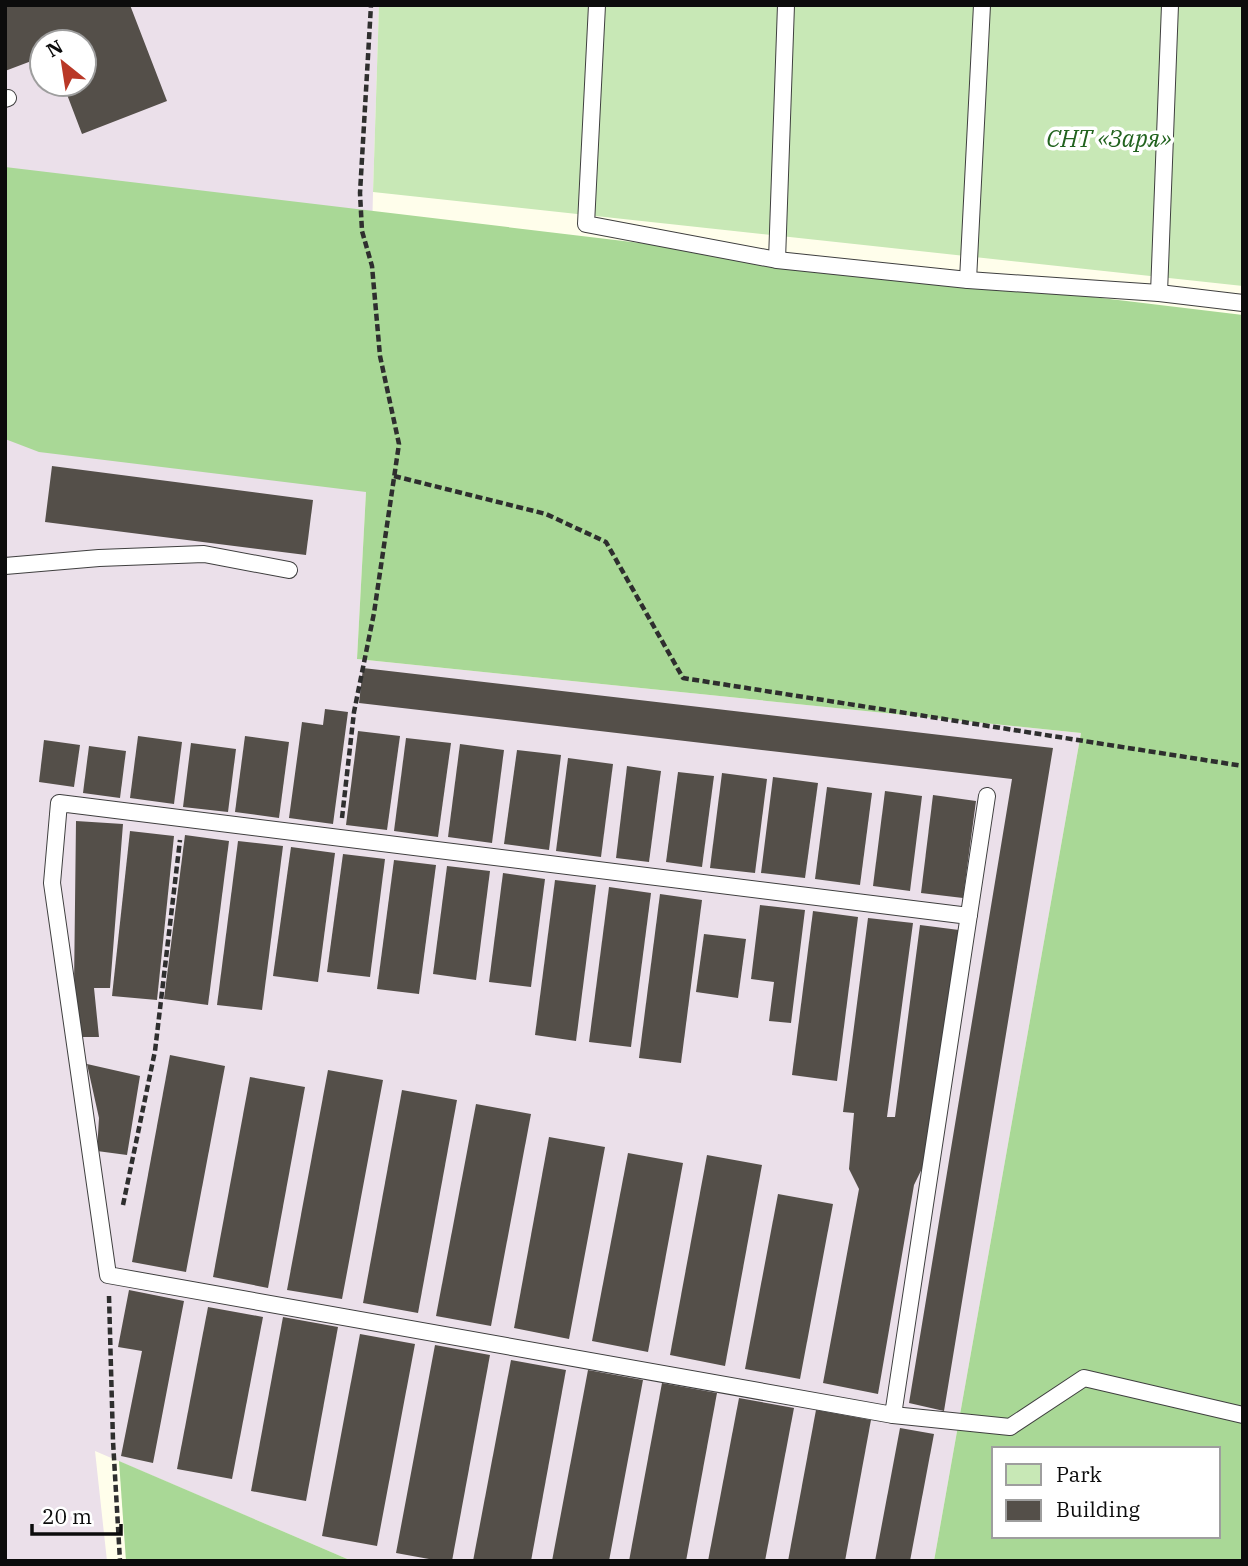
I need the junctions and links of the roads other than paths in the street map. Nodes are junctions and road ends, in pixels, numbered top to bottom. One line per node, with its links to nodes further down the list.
1 (597, 5): 5 (lane)
2 (786, 5): 5 (lane)
3 (982, 5): 6 (lane)
4 (1170, 5): 7 (lane)
5 (777, 260): 6 (lane)
6 (968, 280): 7 (lane)
7 (1159, 293): 8 (lane)
8 (1243, 303)
9 (5, 566): 10 (lane)
10 (289, 570)
11 (987, 796): 12 (lane)
12 (969, 916): 13 (lane); 13 (lane)
13 (893, 1415): 14 (lane)
14 (1243, 1415)

